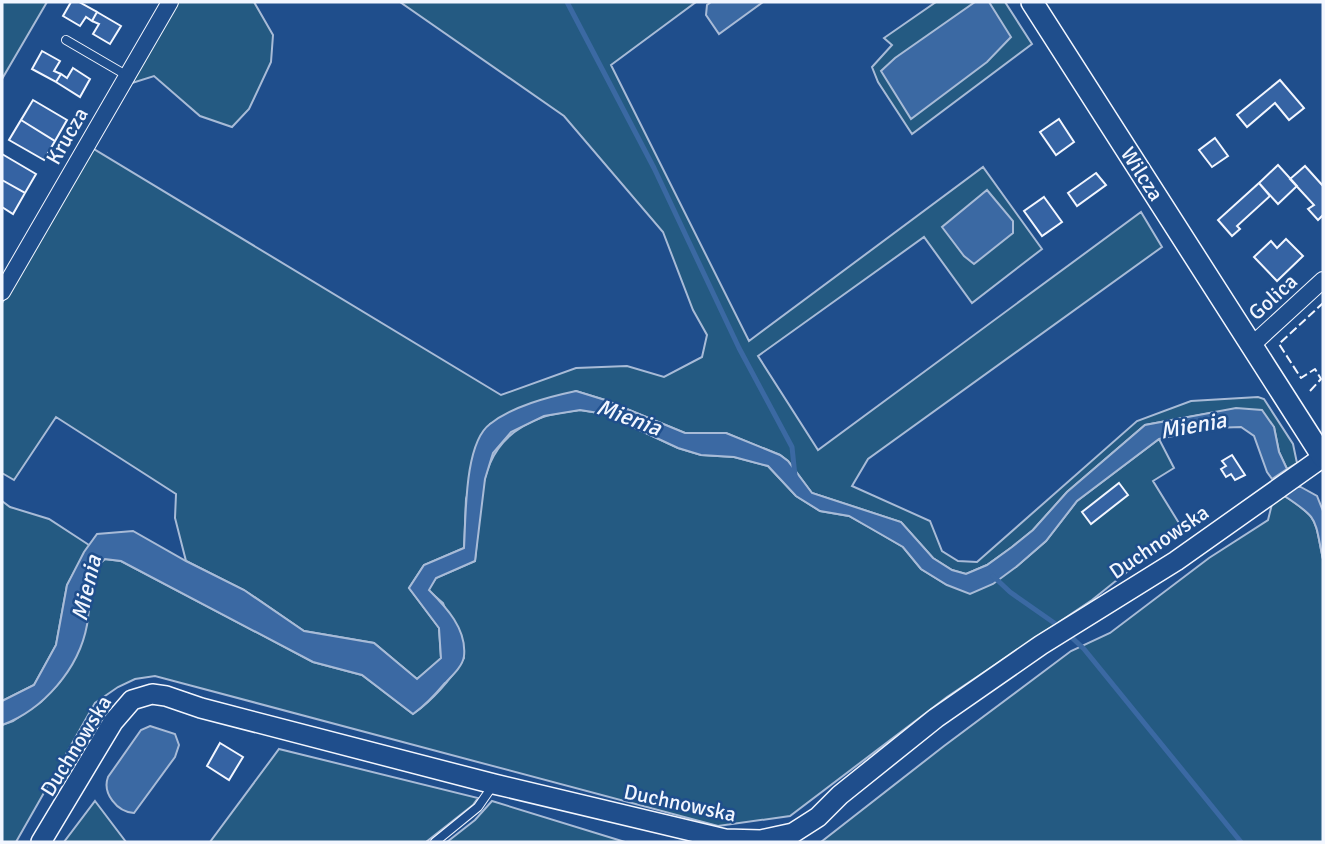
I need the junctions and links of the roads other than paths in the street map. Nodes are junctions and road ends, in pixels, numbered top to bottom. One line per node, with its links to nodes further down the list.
1 (170, 2): 4 (street, Krucza)
2 (1032, 2): 7 (main road, Wilcza)
3 (66, 40): 4 (lane)
4 (127, 75): 6 (street, Krucza)
5 (1323, 280): 7 (street, Golica)
6 (2, 292)
7 (1252, 345): 8 (main road, Wilcza)
8 (1323, 457): 10 (street, Duchnowska)
9 (494, 784): 10 (street, Duchnowska); 11 (street, Duchnowska); 12 (lane)
10 (761, 841)
11 (41, 842)
12 (435, 842)

